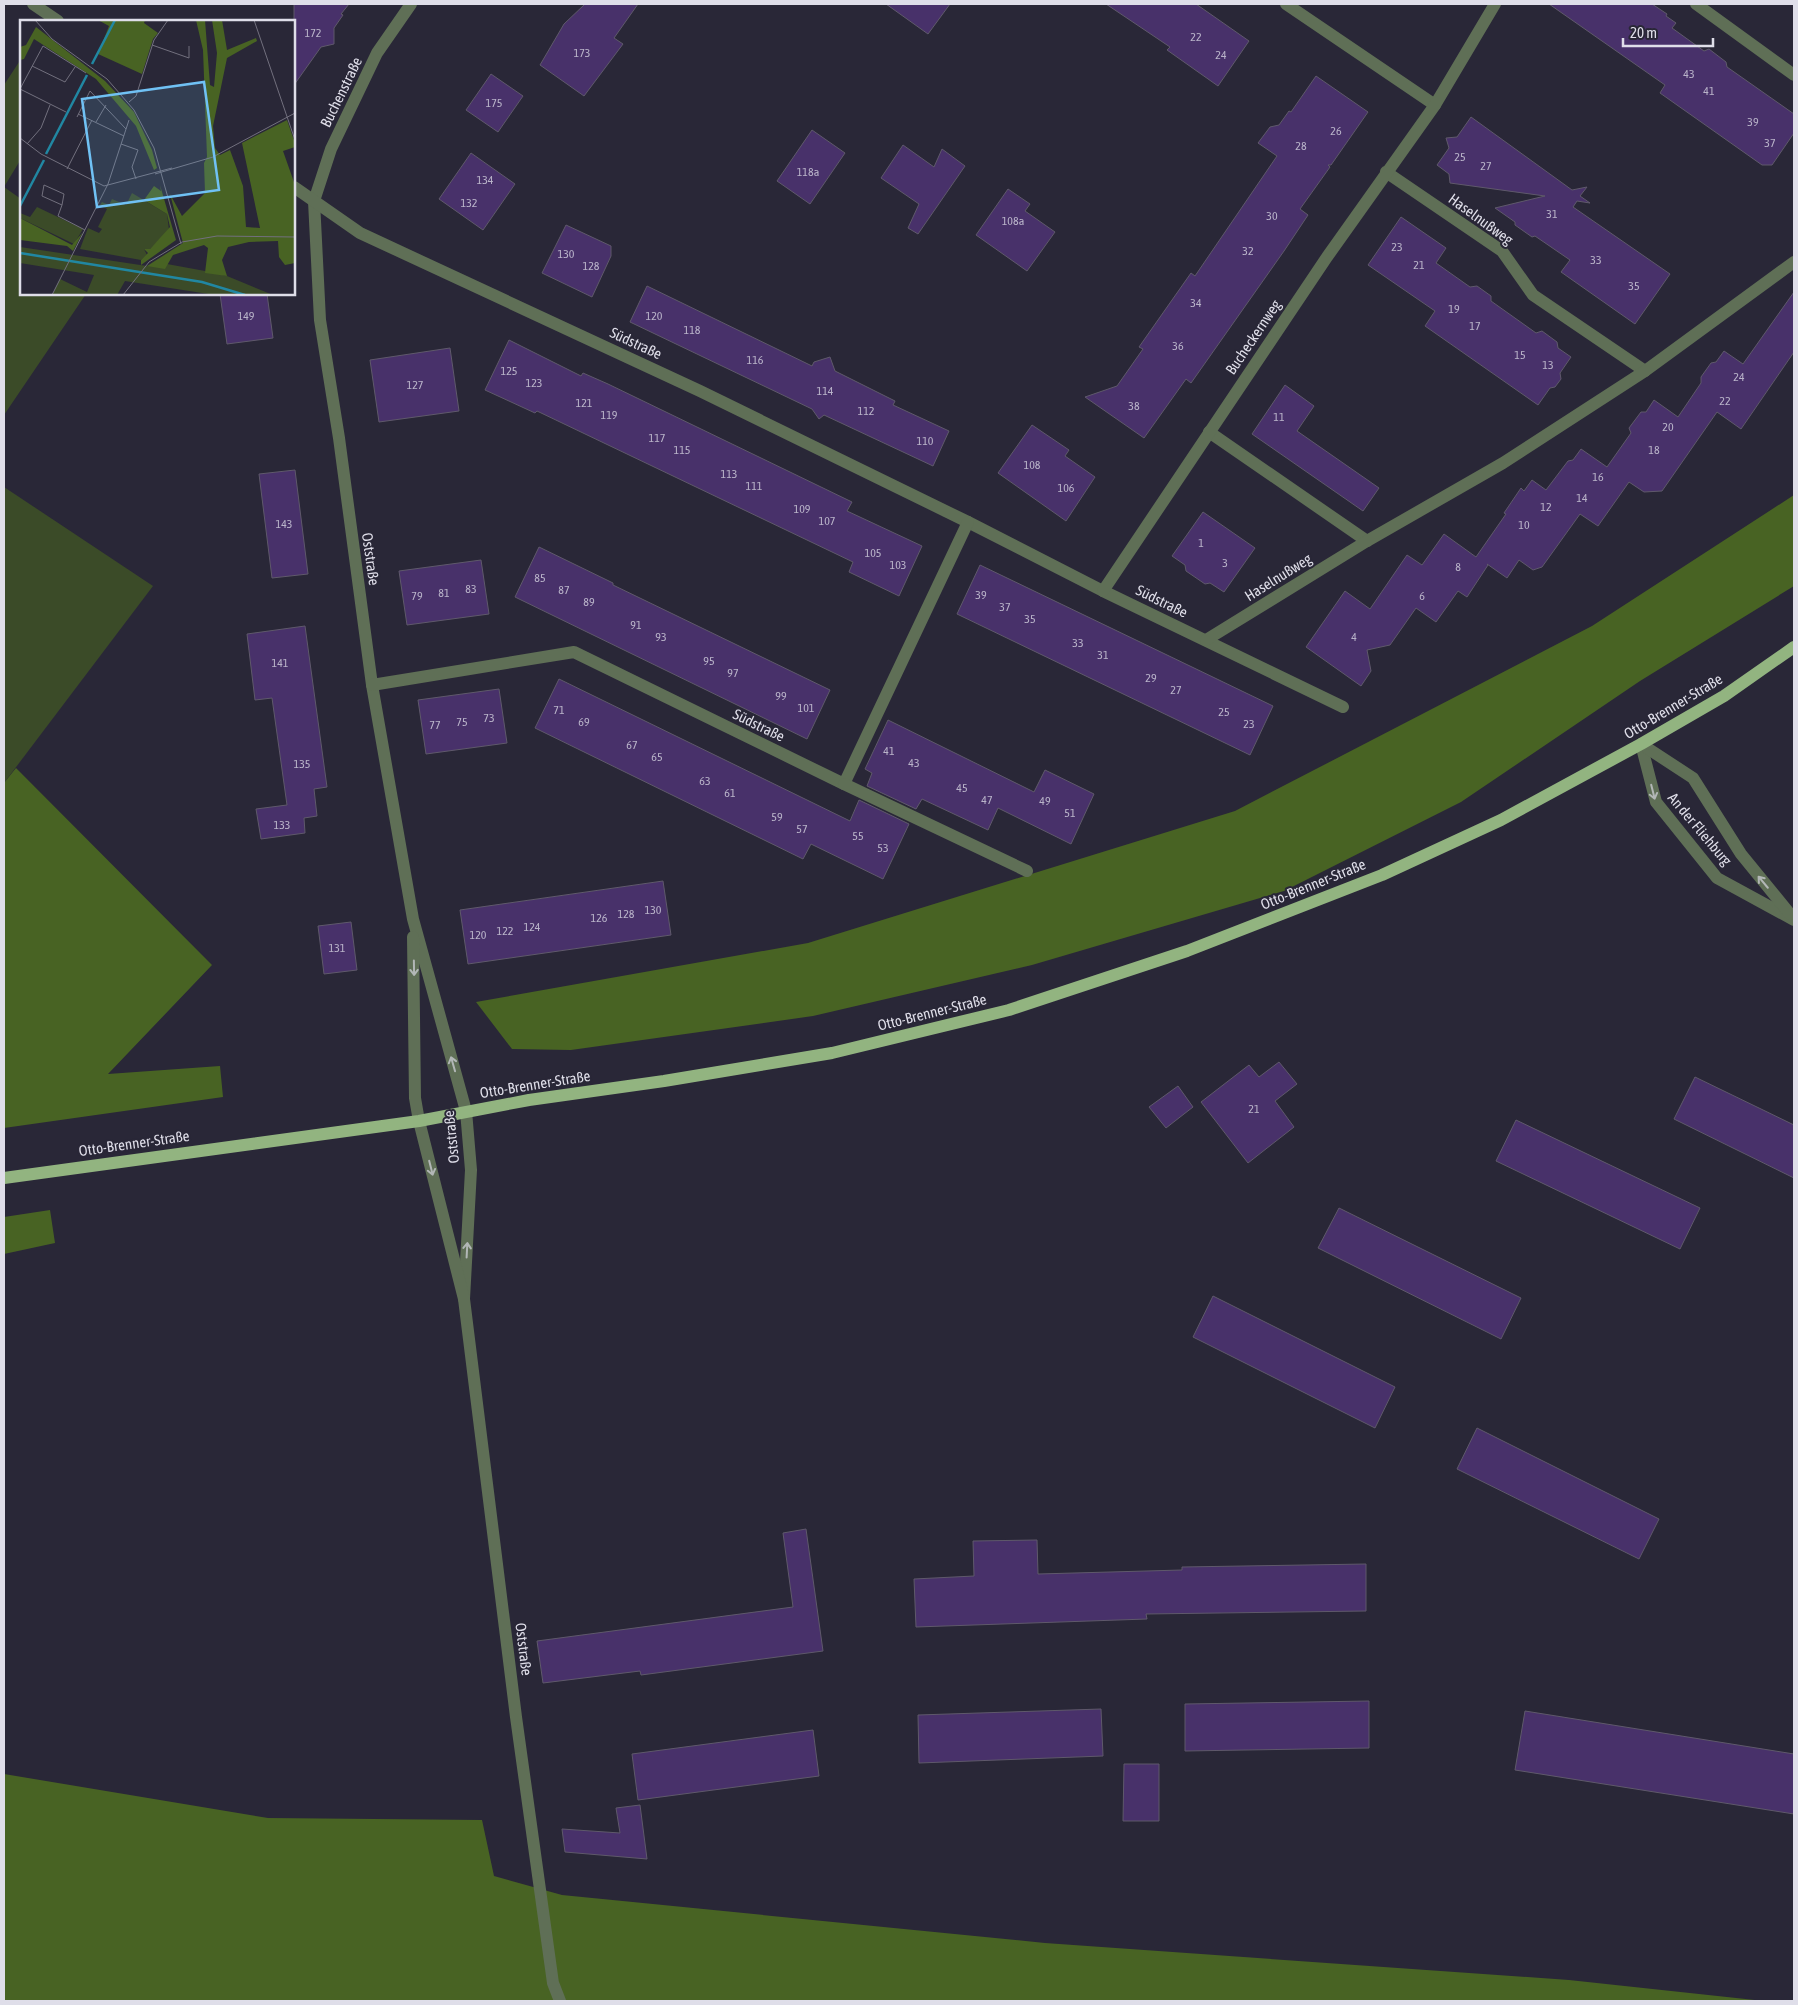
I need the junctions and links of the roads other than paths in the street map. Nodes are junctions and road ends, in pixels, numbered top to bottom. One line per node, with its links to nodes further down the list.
1 (33, 4): 6 (street)
2 (411, 4): 11 (street, Buchenstraße)
3 (1286, 4): 8 (street)
4 (1495, 4): 8 (street, Bucheckernweg)
5 (1696, 4): 7 (street)
6 (57, 20)
7 (1794, 75)
8 (1435, 105): 9 (street, Bucheckernweg)
9 (1386, 172): 13 (street, Haselnußweg); 14 (street, Bucheckernweg)
10 (295, 188): 11 (street, Südstraße)
11 (314, 201): 15 (street, Südstraße); 20 (street, Oststraße)
12 (1794, 262): 13 (street, Haselnußweg)
13 (1645, 371): 16 (street, Haselnußweg)
14 (1209, 432): 16 (street); 17 (street, Bucheckernweg)
15 (968, 522): 17 (street, Südstraße); 23 (street)
16 (1367, 541): 18 (street, Haselnußweg)
17 (1103, 591): 18 (street, Südstraße)
18 (1206, 640): 21 (street, Südstraße)
19 (1794, 647): 22 (main road, Otto-Brenner-Straße)
20 (372, 685): 23 (street, Südstraße); 25 (street, Oststraße)
21 (1343, 707)
22 (1641, 744): 26 (street, An der Fliehburg, one-way to 22); 26 (street, An der Fliehburg, one-way to 26); 27 (main road, Otto-Brenner-Straße)
23 (844, 784): 24 (street, Südstraße)
24 (1027, 871)
25 (413, 919): 27 (street, Oststraße, one-way to 25); 28 (street, Oststraße, one-way to 28)
26 (1794, 919)
27 (466, 1111): 28 (main road, Otto-Brenner-Straße); 30 (street, Oststraße, one-way to 27)
28 (419, 1120): 29 (main road, Otto-Brenner-Straße); 30 (street, Oststraße, one-way to 30)
29 (4, 1178)
30 (464, 1299): 31 (street, Oststraße)
31 (560, 2001)

